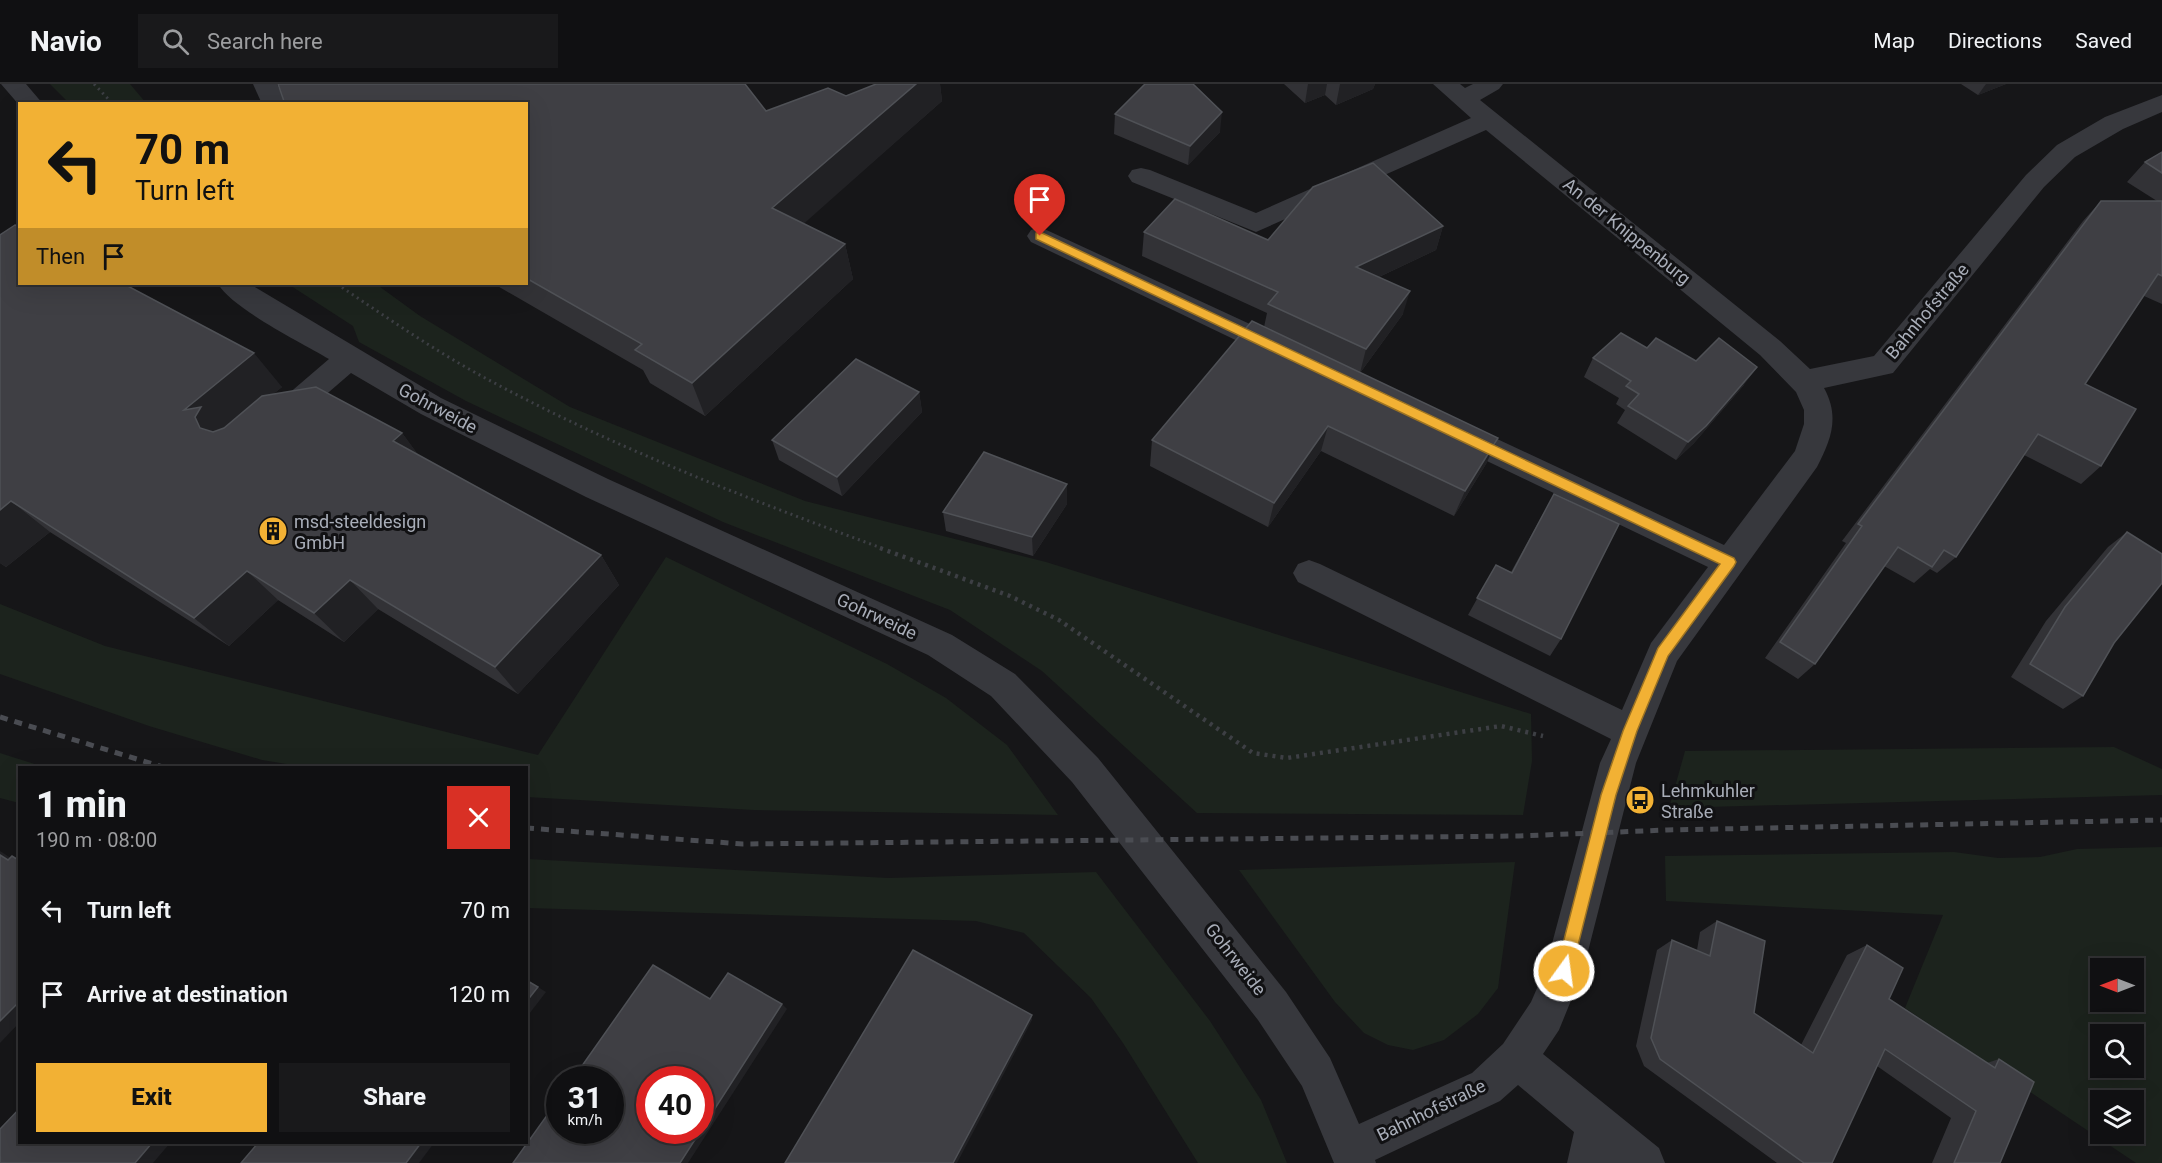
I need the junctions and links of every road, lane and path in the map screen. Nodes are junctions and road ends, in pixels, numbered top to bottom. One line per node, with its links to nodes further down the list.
1 (13, 84): 6 (street)
2 (94, 84): 7 (path)
3 (265, 84): 8 (street)
4 (1491, 84): 5 (street)
5 (1454, 91): 10 (street, An der Knippenburg)
6 (29, 102)
7 (111, 102)
8 (273, 102)
9 (2162, 103): 17 (street, Bahnhofstraße)
10 (1489, 119): 11 (street); 17 (street, An der Knippenburg)
11 (1141, 176)
12 (1040, 236): 16 (street)
13 (233, 285): 15 (street, Gohrweide)
14 (339, 285): 23 (path)
15 (349, 358): 19 (street); 26 (street, Gohrweide)
16 (1309, 363)
17 (1806, 381): 20 (street, Bahnhofstraße)
18 (1428, 419): 20 (street)
19 (260, 434)
20 (1729, 562): 22 (street, Bahnhofstraße)
21 (1309, 573): 22 (street)
22 (1630, 731): 24 (street, Bahnhofstraße)
23 (1545, 736)
24 (1517, 1058): 25 (street); 26 (street, Bahnhofstraße)
25 (1592, 1144): 27 (street)
26 (1353, 1156)
27 (1644, 1163)

